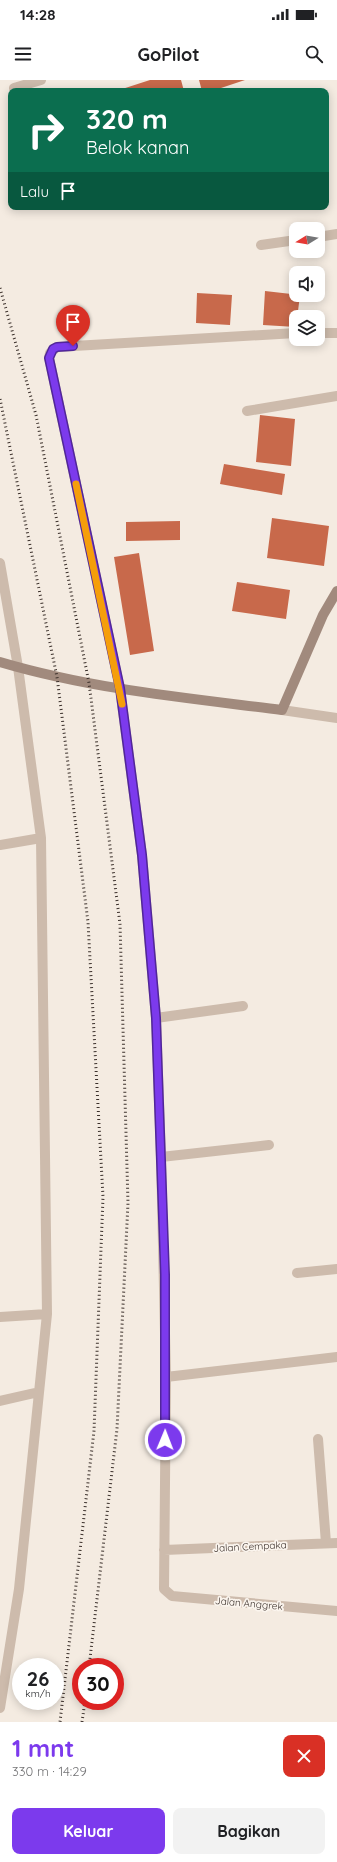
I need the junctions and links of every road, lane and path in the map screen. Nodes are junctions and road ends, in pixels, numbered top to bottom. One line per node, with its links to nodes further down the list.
1 (41, 80): 2 (street)
2 (14, 88)
3 (337, 234): 4 (street)
4 (325, 235)
5 (289, 241): 6 (street)
6 (261, 245)
7 (289, 333): 16 (street)
8 (325, 333): 9 (street)
9 (337, 333)
10 (337, 396): 11 (street)
11 (247, 411)
12 (0, 563): 15 (street)
13 (337, 591): 17 (street)
14 (0, 662): 15 (street)
15 (18, 667): 16 (street); 19 (street)
16 (120, 688): 17 (street); 22 (street)
17 (282, 710): 18 (street)
18 (337, 718)
19 (41, 838): 20 (street); 27 (street)
20 (0, 845)
21 (244, 1006): 22 (street)
22 (156, 1018): 24 (street)
23 (269, 1145): 24 (street)
24 (162, 1157): 30 (street)
25 (337, 1269): 26 (street)
26 (297, 1273)
27 (47, 1314): 28 (street); 31 (street)
28 (0, 1317)
29 (337, 1358): 30 (street)
30 (166, 1378): 36 (street)
31 (40, 1392): 32 (street); 38 (street)
32 (0, 1401)
33 (318, 1439): 35 (street)
34 (337, 1542): 35 (street, Jalan Cempaka)
35 (326, 1543): 36 (street, Jalan Cempaka)
36 (164, 1550): 37 (street, Jalan Anggrek)
37 (337, 1611)
38 (0, 1708)

